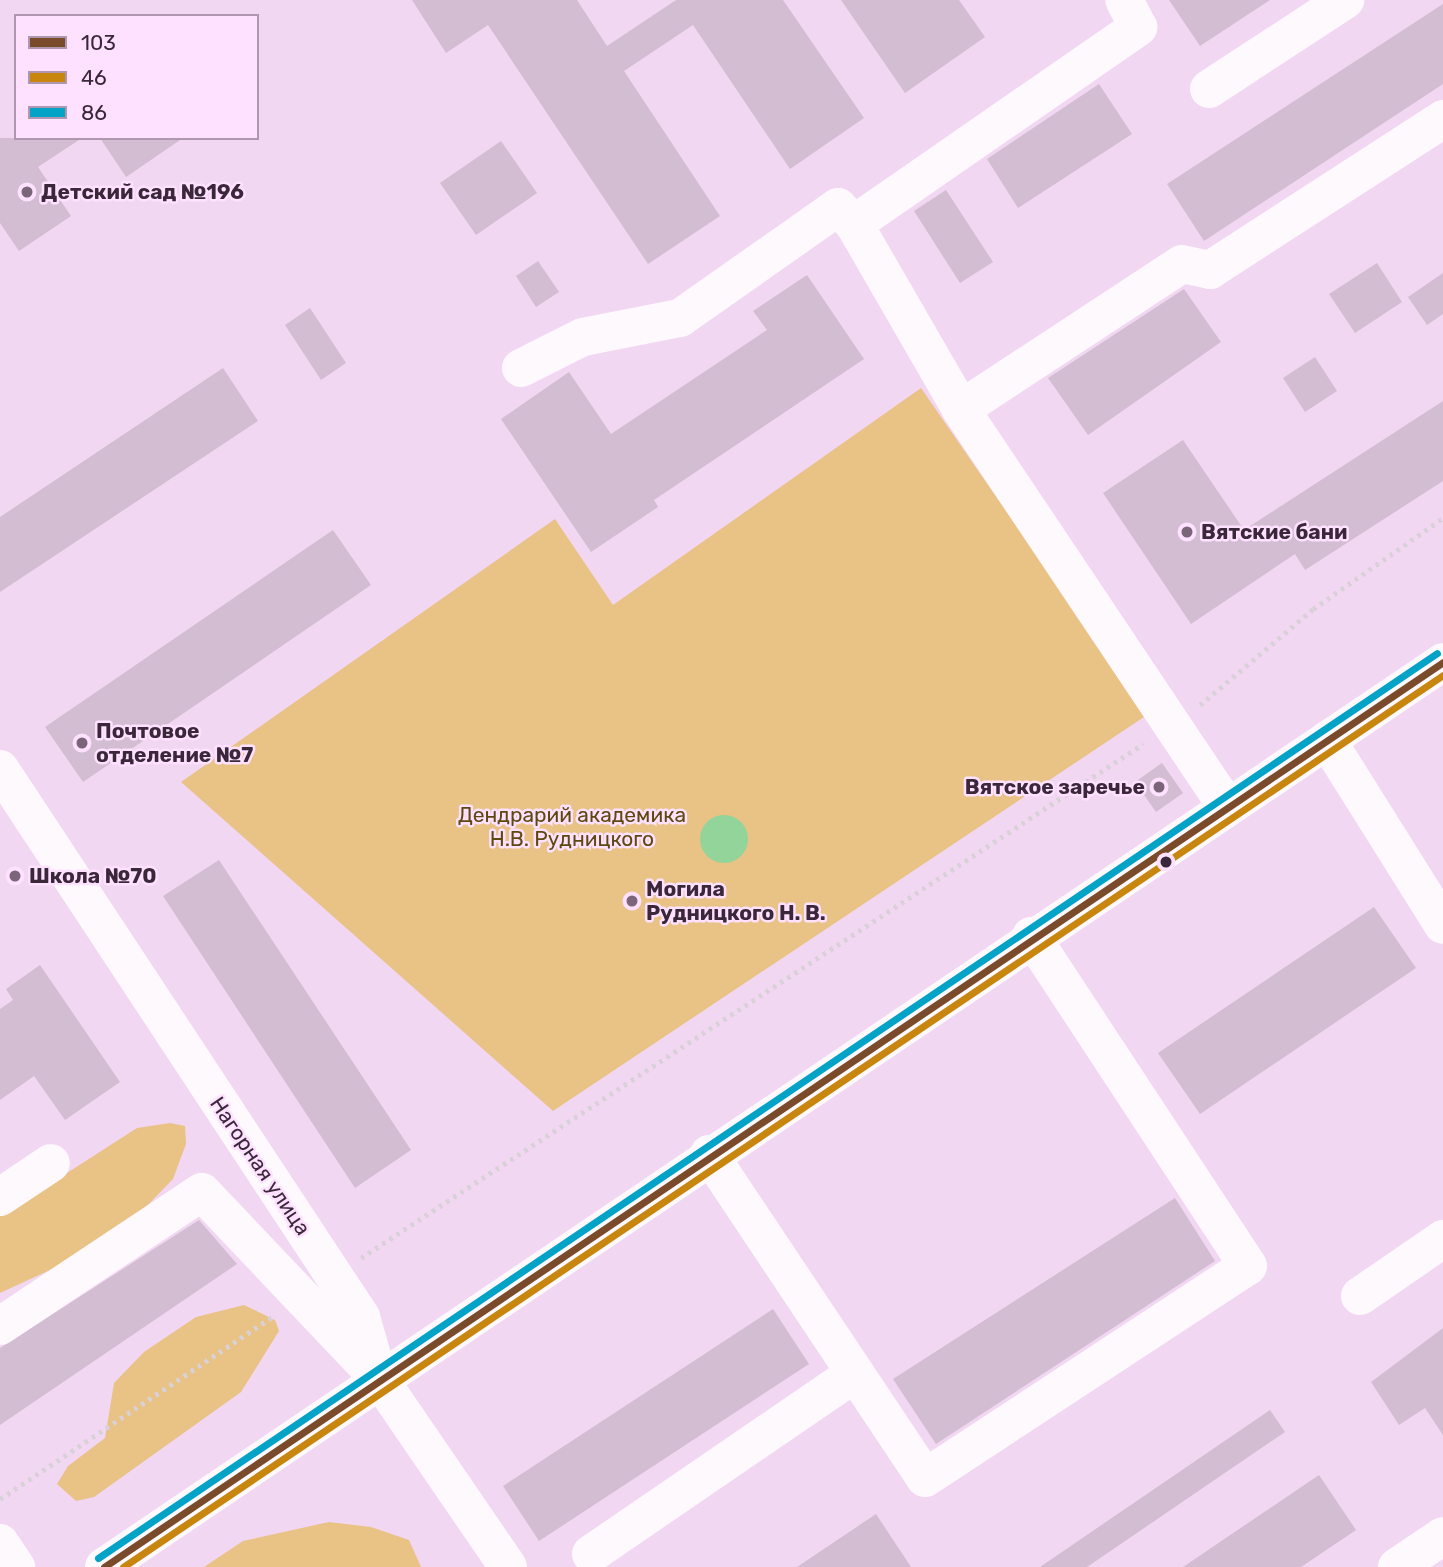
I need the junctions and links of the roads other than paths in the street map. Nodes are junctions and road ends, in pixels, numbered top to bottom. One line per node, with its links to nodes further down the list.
1 (1124, 0): 5 (main road)
2 (1345, 0): 3 (main road)
3 (1209, 89)
4 (1443, 119): 7 (main road)
5 (854, 224): 6 (main road); 7 (main road)
6 (521, 368)
7 (961, 409): 11 (main road)
8 (1443, 662): 9 (main road)
9 (1327, 740): 11 (main road); 12 (main road)
10 (0, 769): 21 (main road, Нагорная улица)
11 (1227, 807): 13 (main road)
12 (1443, 925)
13 (1031, 936): 14 (main road); 20 (main road)
14 (709, 1154): 20 (main road); 21 (main road)
15 (51, 1163): 16 (main road)
16 (0, 1197)
17 (1443, 1239): 18 (main road)
18 (1360, 1296)
19 (0, 1326): 21 (main road)
20 (855, 1373): 24 (main road)
21 (378, 1377): 26 (main road); 27 (main road, Нагорная улица)
22 (1443, 1536): 28 (main road)
23 (0, 1543): 25 (main road)
24 (591, 1554)
25 (16, 1567)
26 (104, 1567)
27 (508, 1567)
28 (1398, 1567)

